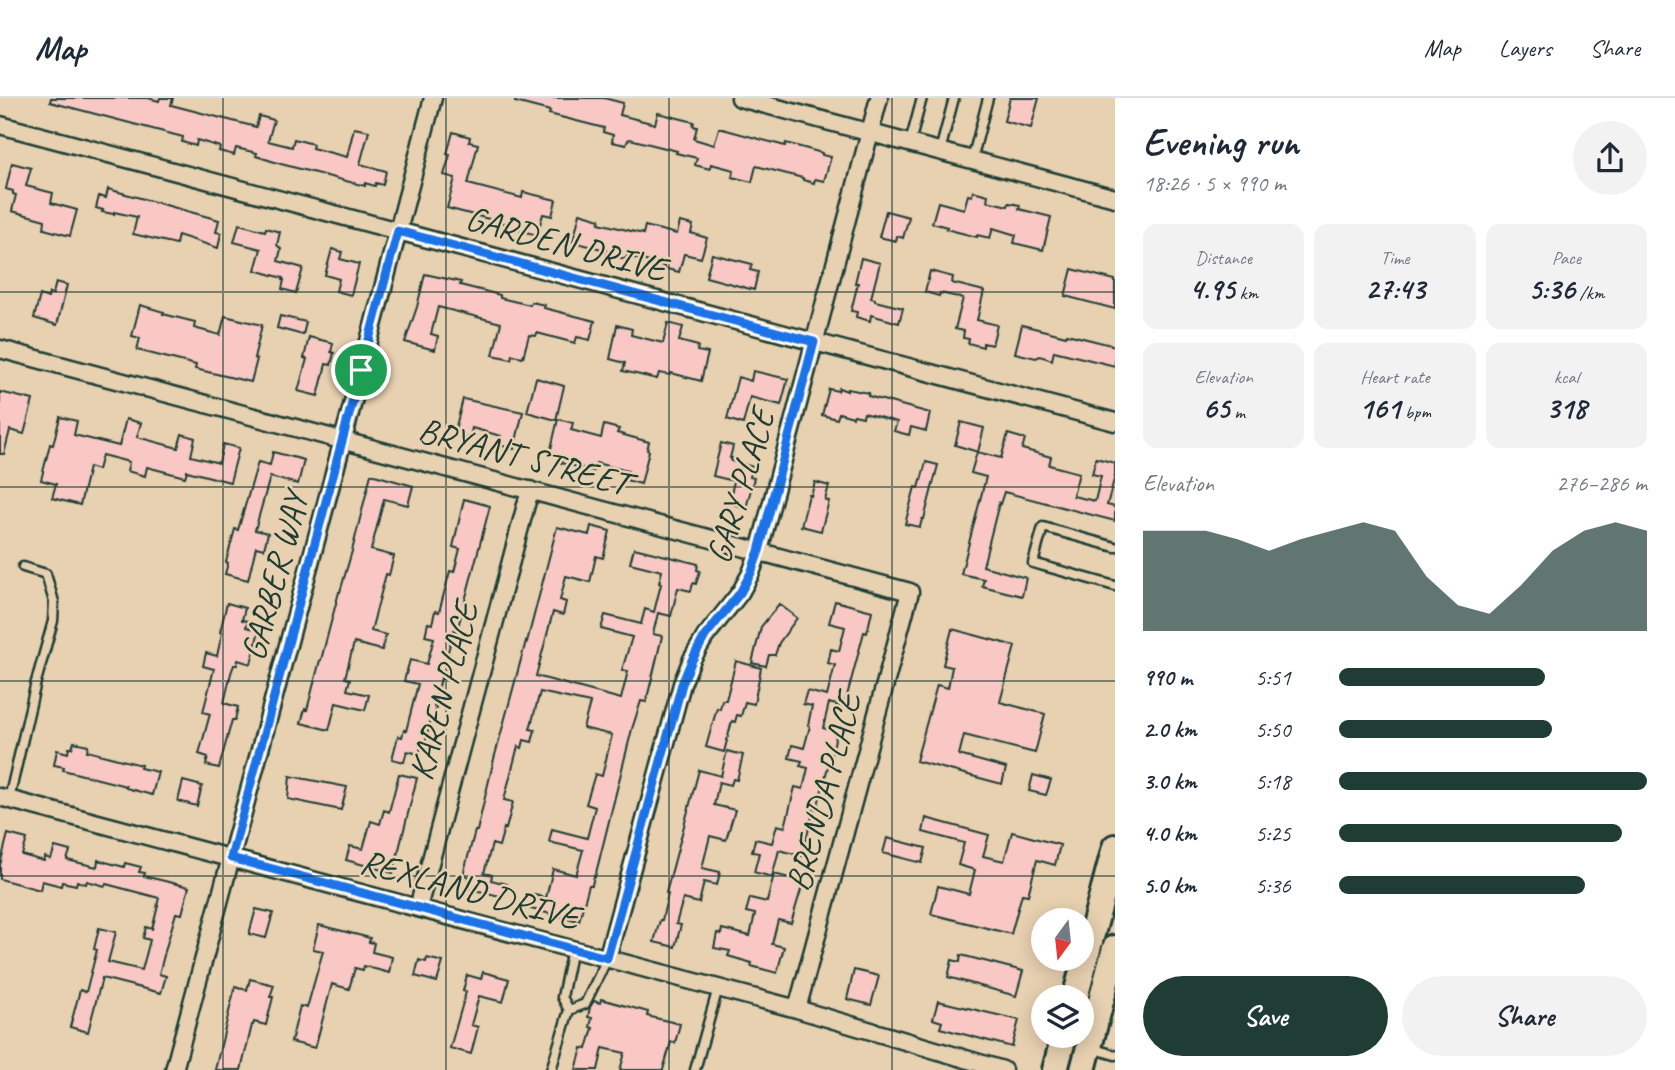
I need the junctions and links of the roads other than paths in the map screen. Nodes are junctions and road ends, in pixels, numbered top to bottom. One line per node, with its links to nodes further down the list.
1 (433, 98): 13 (street, GARBER WAY)
2 (740, 98): 8 (street)
3 (879, 98): 8 (street, GARY PLACE)
4 (922, 98): 9 (lane)
5 (954, 98): 10 (lane)
6 (988, 98): 11 (lane)
7 (0, 125): 13 (street, GARDEN DRIVE)
8 (870, 133): 9 (street); 14 (street, GARY PLACE)
9 (910, 144): 10 (street)
10 (940, 151): 11 (street)
11 (972, 160): 12 (street)
12 (1115, 198)
13 (398, 231): 14 (street, GARDEN DRIVE); 17 (street, GARBER WAY)
14 (814, 342): 16 (street, GARDEN DRIVE); 20 (street, GARY PLACE)
15 (0, 349): 17 (street, BRYANT STREET)
16 (1115, 422)
17 (343, 440): 18 (street, BRYANT STREET); 26 (street, GARBER WAY)
18 (530, 490): 20 (street, BRYANT STREET); 27 (street, KAREN PLACE)
19 (1115, 547): 22 (lane)
20 (759, 551): 23 (street, BRYANT STREET); 31 (street, GARY PLACE)
21 (23, 567): 24 (lane)
22 (1115, 586)
23 (910, 592): 34 (street, BRENDA PLACE)
24 (4, 798): 26 (street, REXLAND DRIVE)
25 (1115, 847): 28 (main road)
26 (231, 858): 27 (street, REXLAND DRIVE); 39 (street, GARBER WAY)
27 (418, 908): 30 (street, REXLAND DRIVE)
28 (1094, 923): 32 (main road)
29 (1115, 948): 37 (main road)
30 (572, 949): 31 (street, REXLAND DRIVE); 35 (lane)
31 (607, 958): 33 (street, REXLAND DRIVE); 35 (lane)
32 (1091, 985)
33 (718, 988): 34 (street, REXLAND DRIVE); 41 (lane)
34 (797, 1009): 42 (street, REXLAND DRIVE)
35 (569, 1010): 40 (lane)
36 (1061, 1048): 43 (main road)
37 (1083, 1051): 38 (lane); 44 (main road)
38 (1115, 1055)
39 (174, 1070)
40 (551, 1070)
41 (695, 1070)
42 (1003, 1070)
43 (1055, 1070)
44 (1069, 1070)

